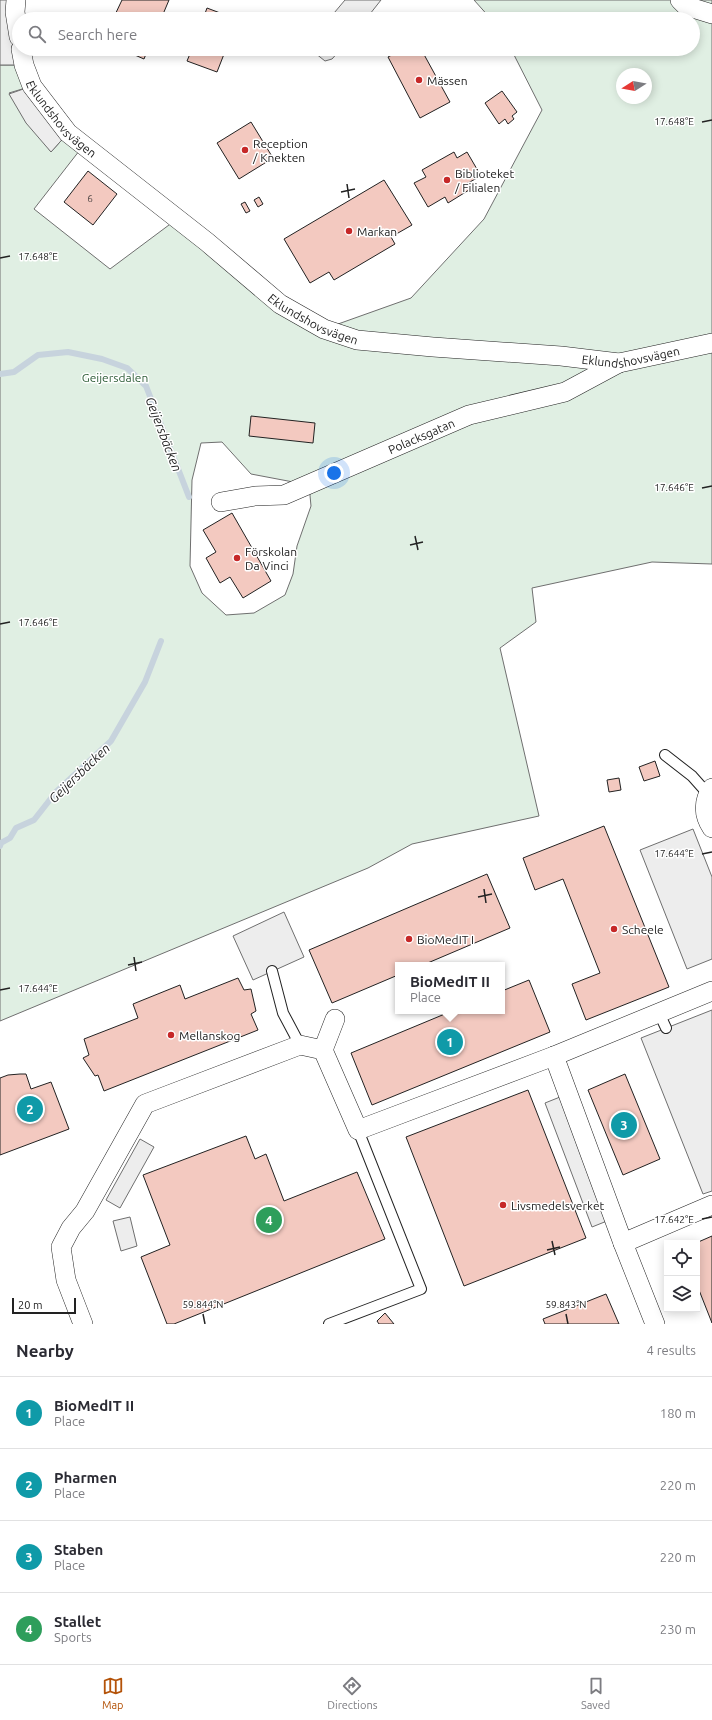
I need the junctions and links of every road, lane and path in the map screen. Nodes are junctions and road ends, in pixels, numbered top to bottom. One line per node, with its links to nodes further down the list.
1 (16, 0): 3 (street)
2 (680, 0): 4 (street)
3 (15, 12)
4 (712, 14)
5 (22, 56): 7 (street, Eklundshovsvägen)
6 (712, 343): 7 (street, Eklundshovsvägen)
7 (619, 363): 8 (street, Polacksgatan)
8 (221, 502)
9 (665, 755): 10 (lane)
10 (710, 791): 11 (street)
11 (712, 828)
12 (272, 971): 15 (lane)
13 (712, 992): 17 (street)
14 (335, 1019): 16 (street)
15 (300, 1045): 16 (street); 21 (street)
16 (323, 1050): 18 (street)
17 (554, 1056): 18 (street); 20 (street)
18 (358, 1130): 22 (lane)
19 (712, 1205): 20 (street)
20 (623, 1243): 23 (street)
21 (83, 1324)
22 (329, 1324)
23 (655, 1324)

